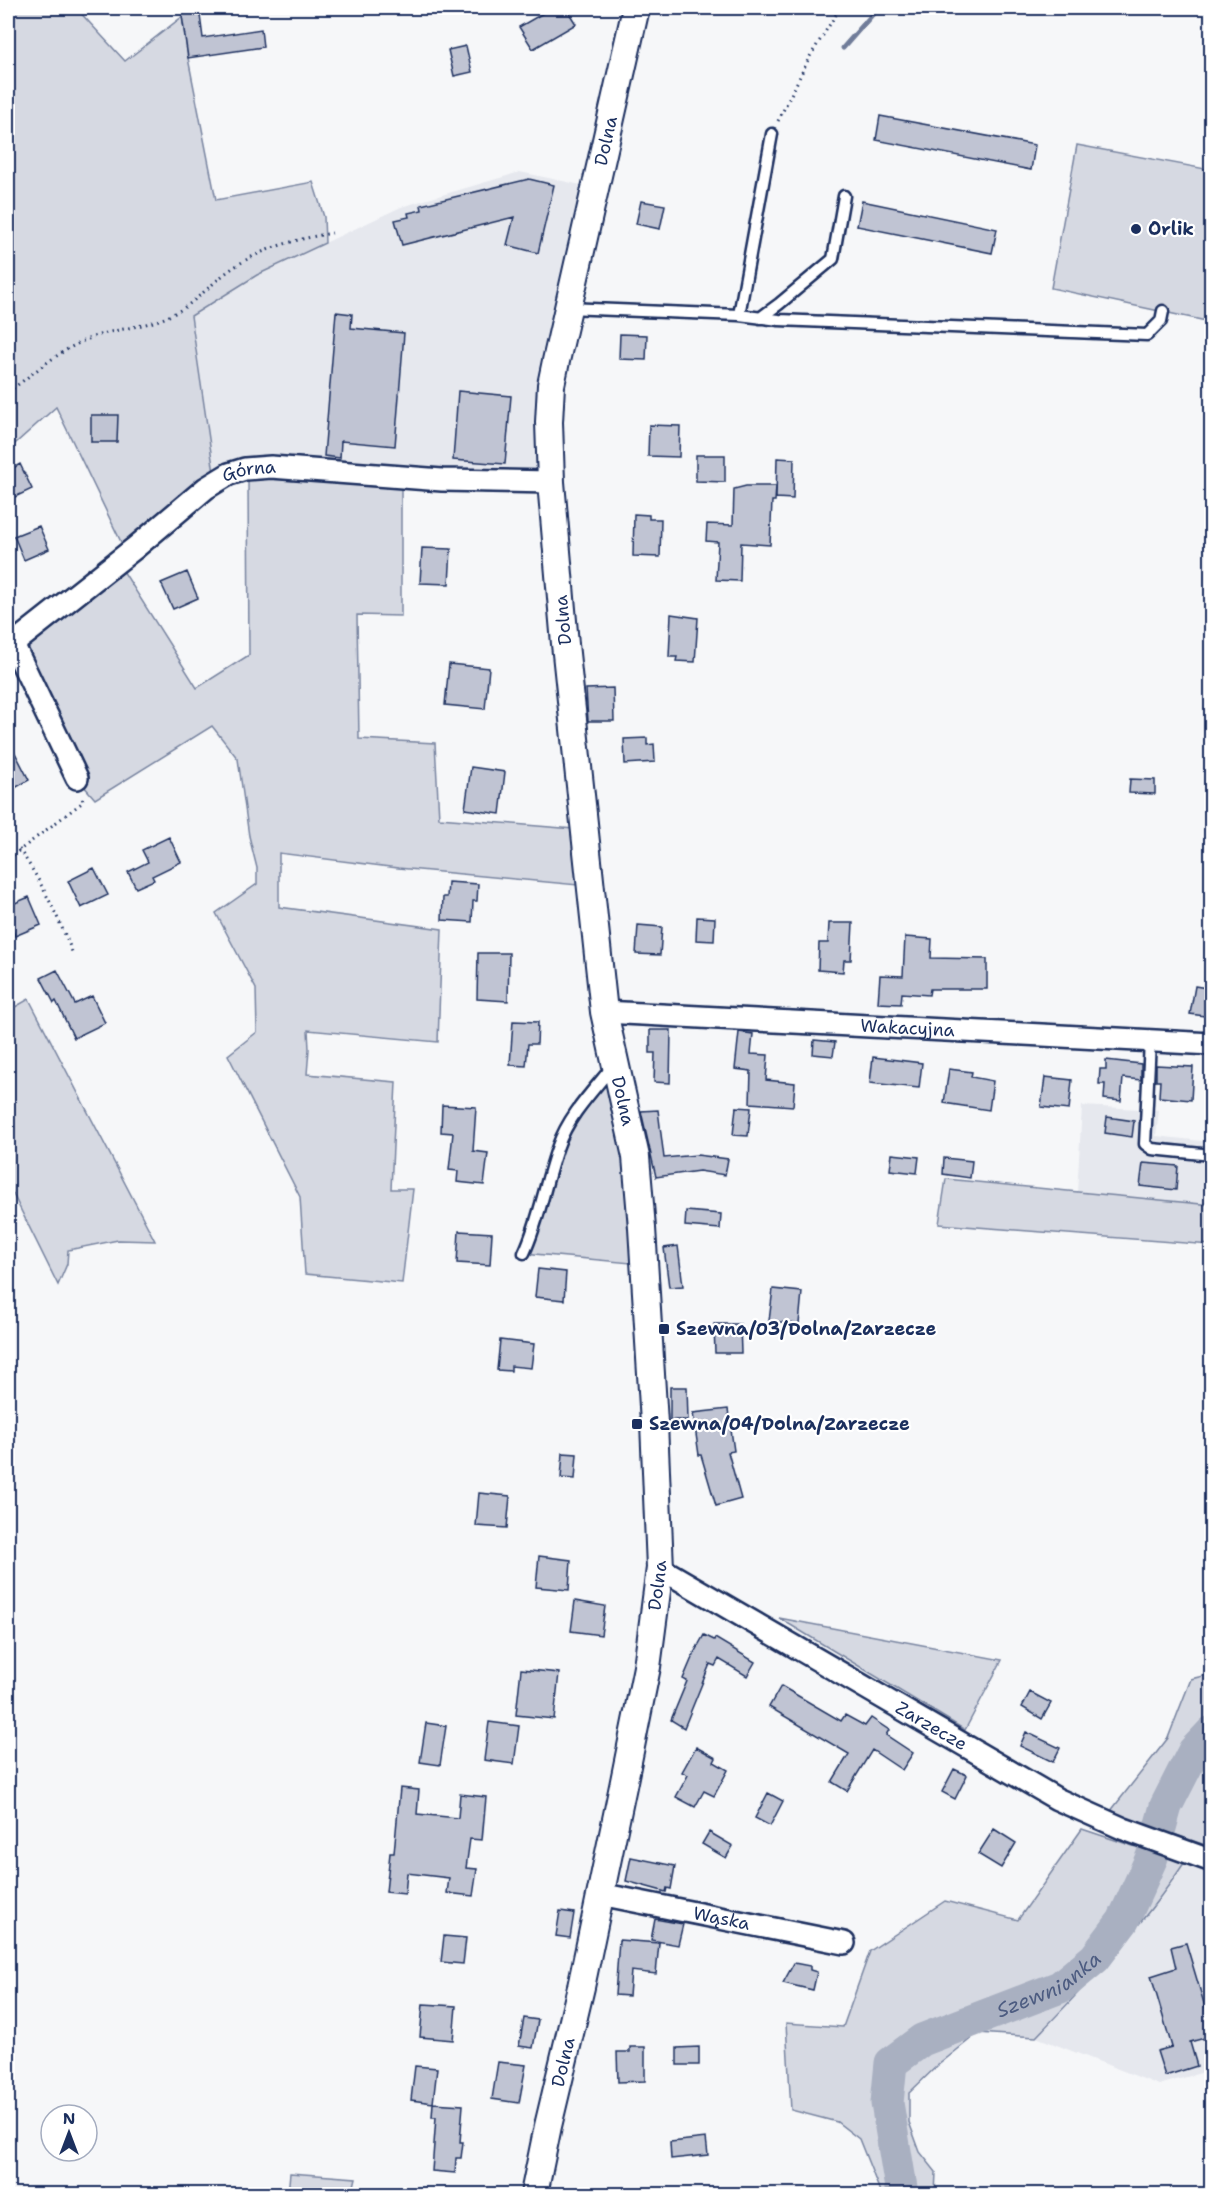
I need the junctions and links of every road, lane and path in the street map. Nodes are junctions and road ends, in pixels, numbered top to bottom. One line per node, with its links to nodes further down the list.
1 (636, 8): 6 (street, Dolna)
2 (840, 8): 3 (path)
3 (772, 134): 8 (lane)
4 (844, 196): 9 (lane)
5 (332, 232): 10 (path)
6 (567, 308): 8 (lane); 11 (street, Dolna)
7 (1163, 311): 9 (lane)
8 (739, 315): 9 (lane)
9 (760, 318)
10 (8, 392)
11 (551, 482): 12 (street, Górna); 17 (street, Dolna)
12 (10, 646): 13 (street)
13 (76, 778): 14 (path)
14 (20, 849): 15 (path); 16 (path)
15 (8, 859)
16 (73, 954)
17 (604, 1012): 18 (street, Wakacyjna); 20 (street, Dolna)
18 (1150, 1041): 19 (street, Wakacyjna); 21 (lane)
19 (1212, 1044)
20 (615, 1063): 22 (lane); 23 (street, Dolna)
21 (1212, 1155)
22 (524, 1254)
23 (660, 1568): 24 (street, Zarzecze); 25 (street, Dolna)
24 (1212, 1861)
25 (600, 1894): 26 (street, Wąska); 27 (street, Dolna)
26 (844, 1943)
27 (534, 2194)

